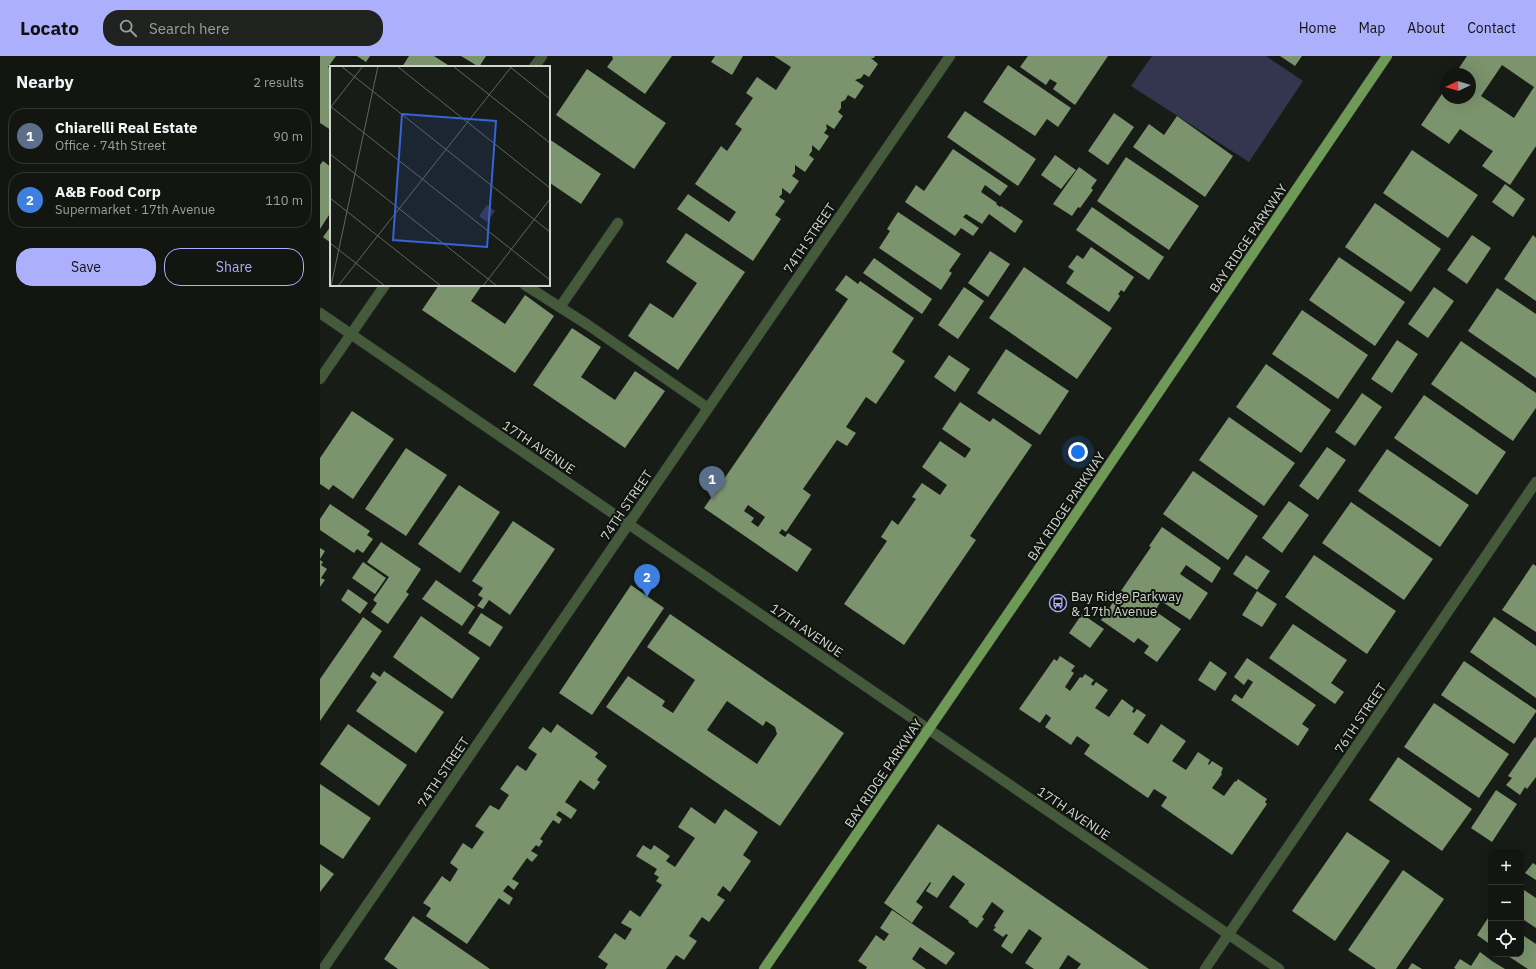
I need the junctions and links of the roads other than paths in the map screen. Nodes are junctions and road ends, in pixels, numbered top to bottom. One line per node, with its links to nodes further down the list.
1 (542, 56): 4 (street)
2 (950, 56): 12 (street, 74TH STREET)
3 (1387, 56): 15 (main road, BAY RIDGE PARKWAY)
4 (535, 66)
5 (618, 223): 8 (street)
6 (384, 286): 10 (street)
7 (527, 286): 8 (street)
8 (560, 307): 12 (street)
9 (320, 313): 10 (street, 17TH AVENUE)
10 (351, 334): 11 (street); 14 (street, 17TH AVENUE)
11 (320, 379)
12 (708, 408): 14 (street, 74TH STREET)
13 (1536, 482): 16 (street, 76TH STREET)
14 (629, 524): 15 (street, 17TH AVENUE); 17 (street, 74TH STREET)
15 (929, 730): 16 (street, 17TH AVENUE); 18 (main road, BAY RIDGE PARKWAY)
16 (1229, 934): 19 (street, 76TH STREET); 20 (street, 17TH AVENUE)
17 (323, 969)
18 (764, 969)
19 (1205, 969)
20 (1279, 969)

